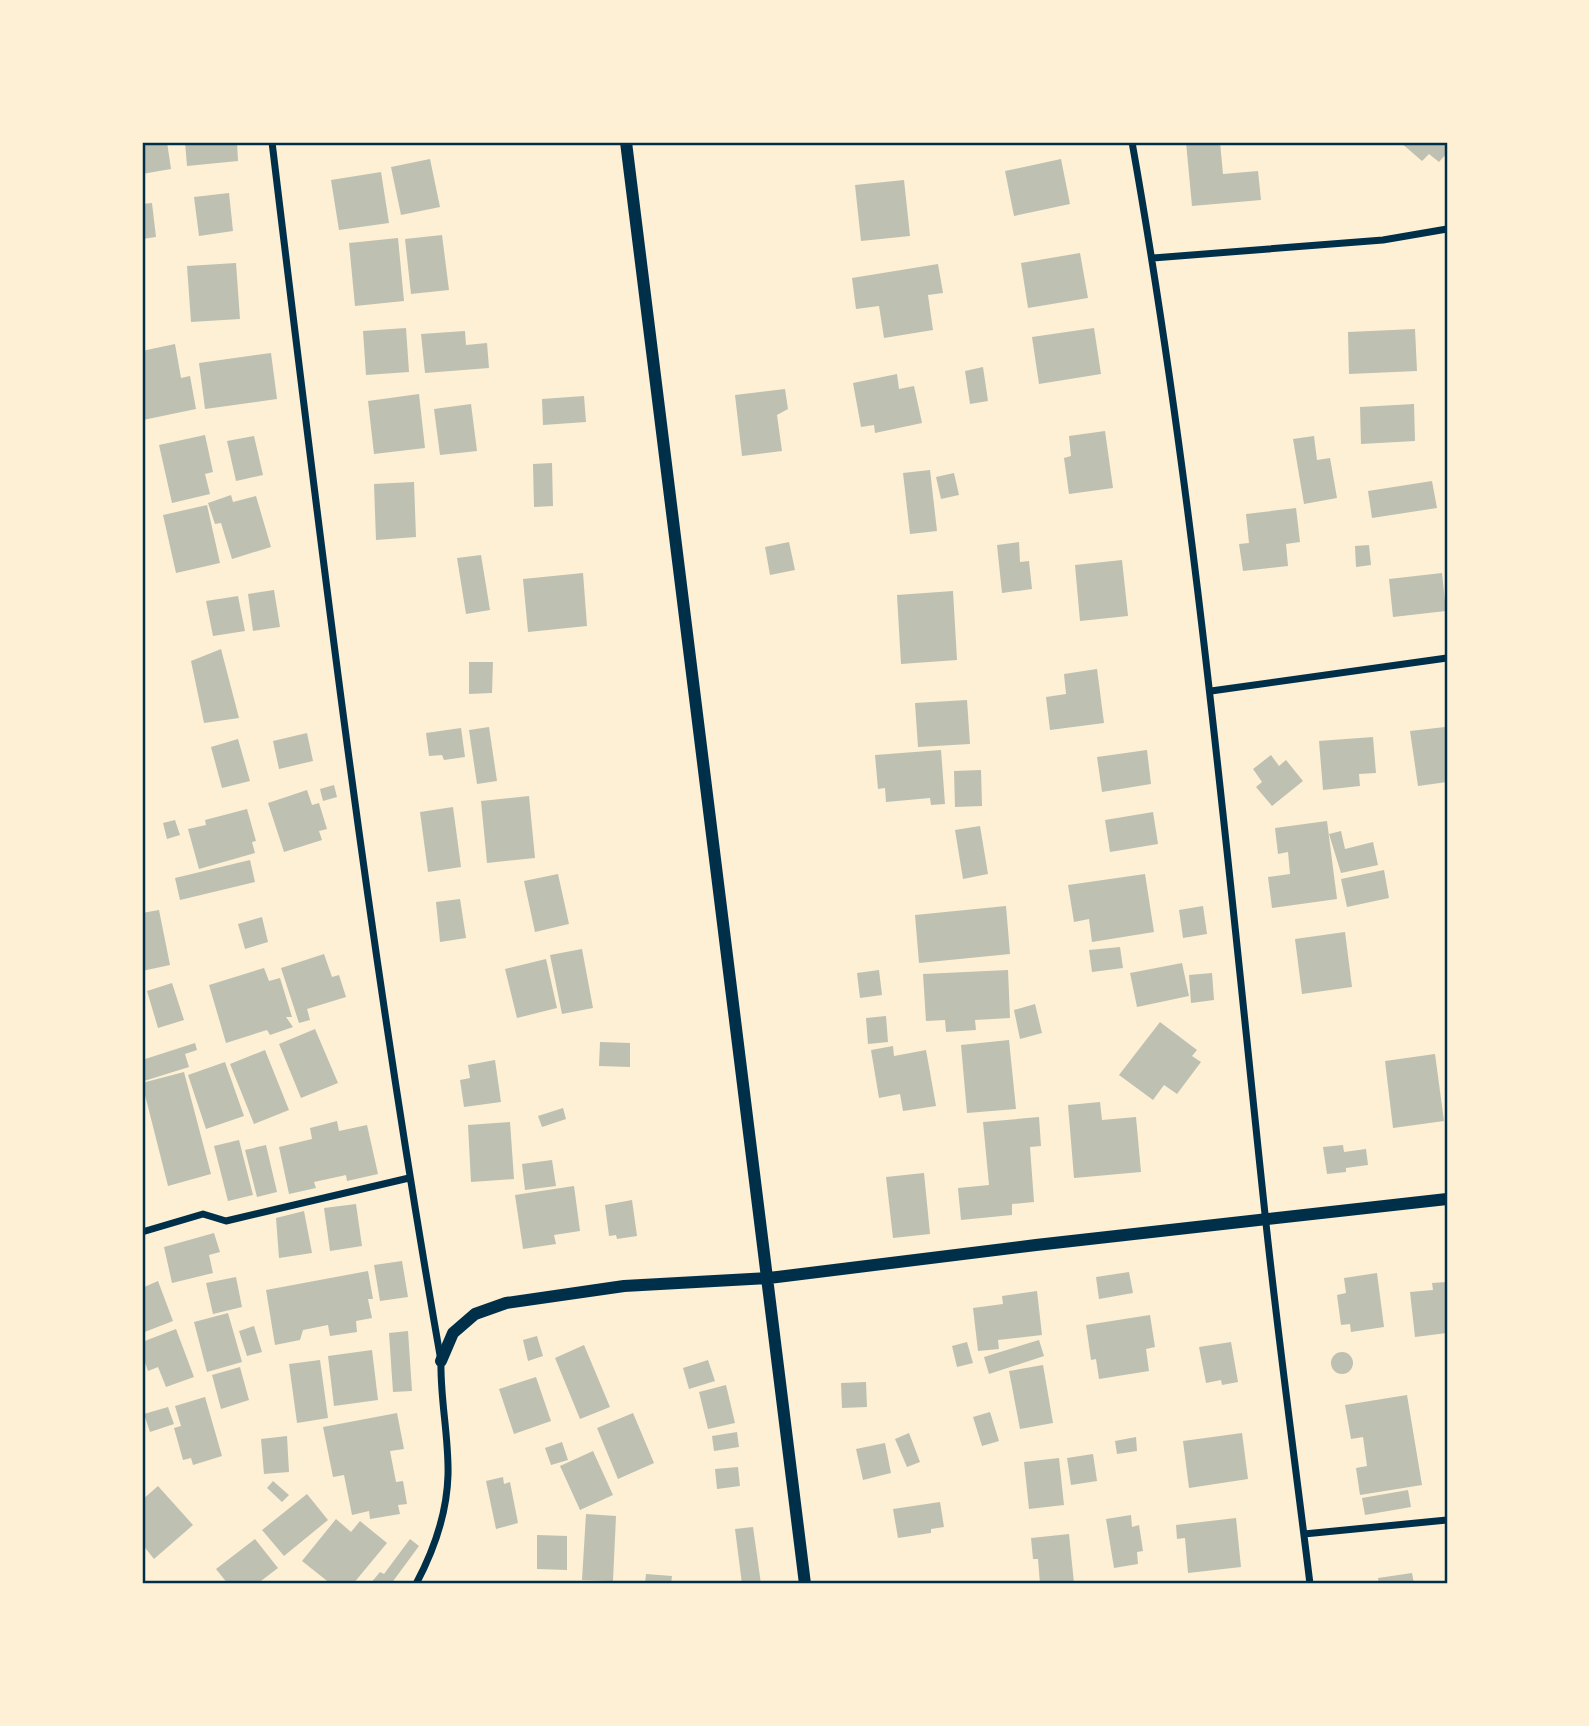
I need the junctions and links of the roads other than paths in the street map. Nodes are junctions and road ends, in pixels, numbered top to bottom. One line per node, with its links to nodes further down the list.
1 (272, 142): 8 (street)
2 (626, 142): 12 (street)
3 (1132, 142): 5 (street)
4 (1447, 229): 5 (street)
5 (1153, 258): 7 (street)
6 (1447, 658): 7 (street)
7 (1211, 691): 10 (street)
8 (409, 1178): 11 (street); 13 (street)
9 (1447, 1199): 10 (street)
10 (1266, 1220): 12 (street); 15 (street)
11 (142, 1232)
12 (769, 1278): 13 (street); 17 (street)
13 (441, 1361): 16 (street)
14 (1447, 1520): 15 (street)
15 (1304, 1534): 18 (street)
16 (416, 1584)
17 (805, 1584)
18 (1310, 1584)

